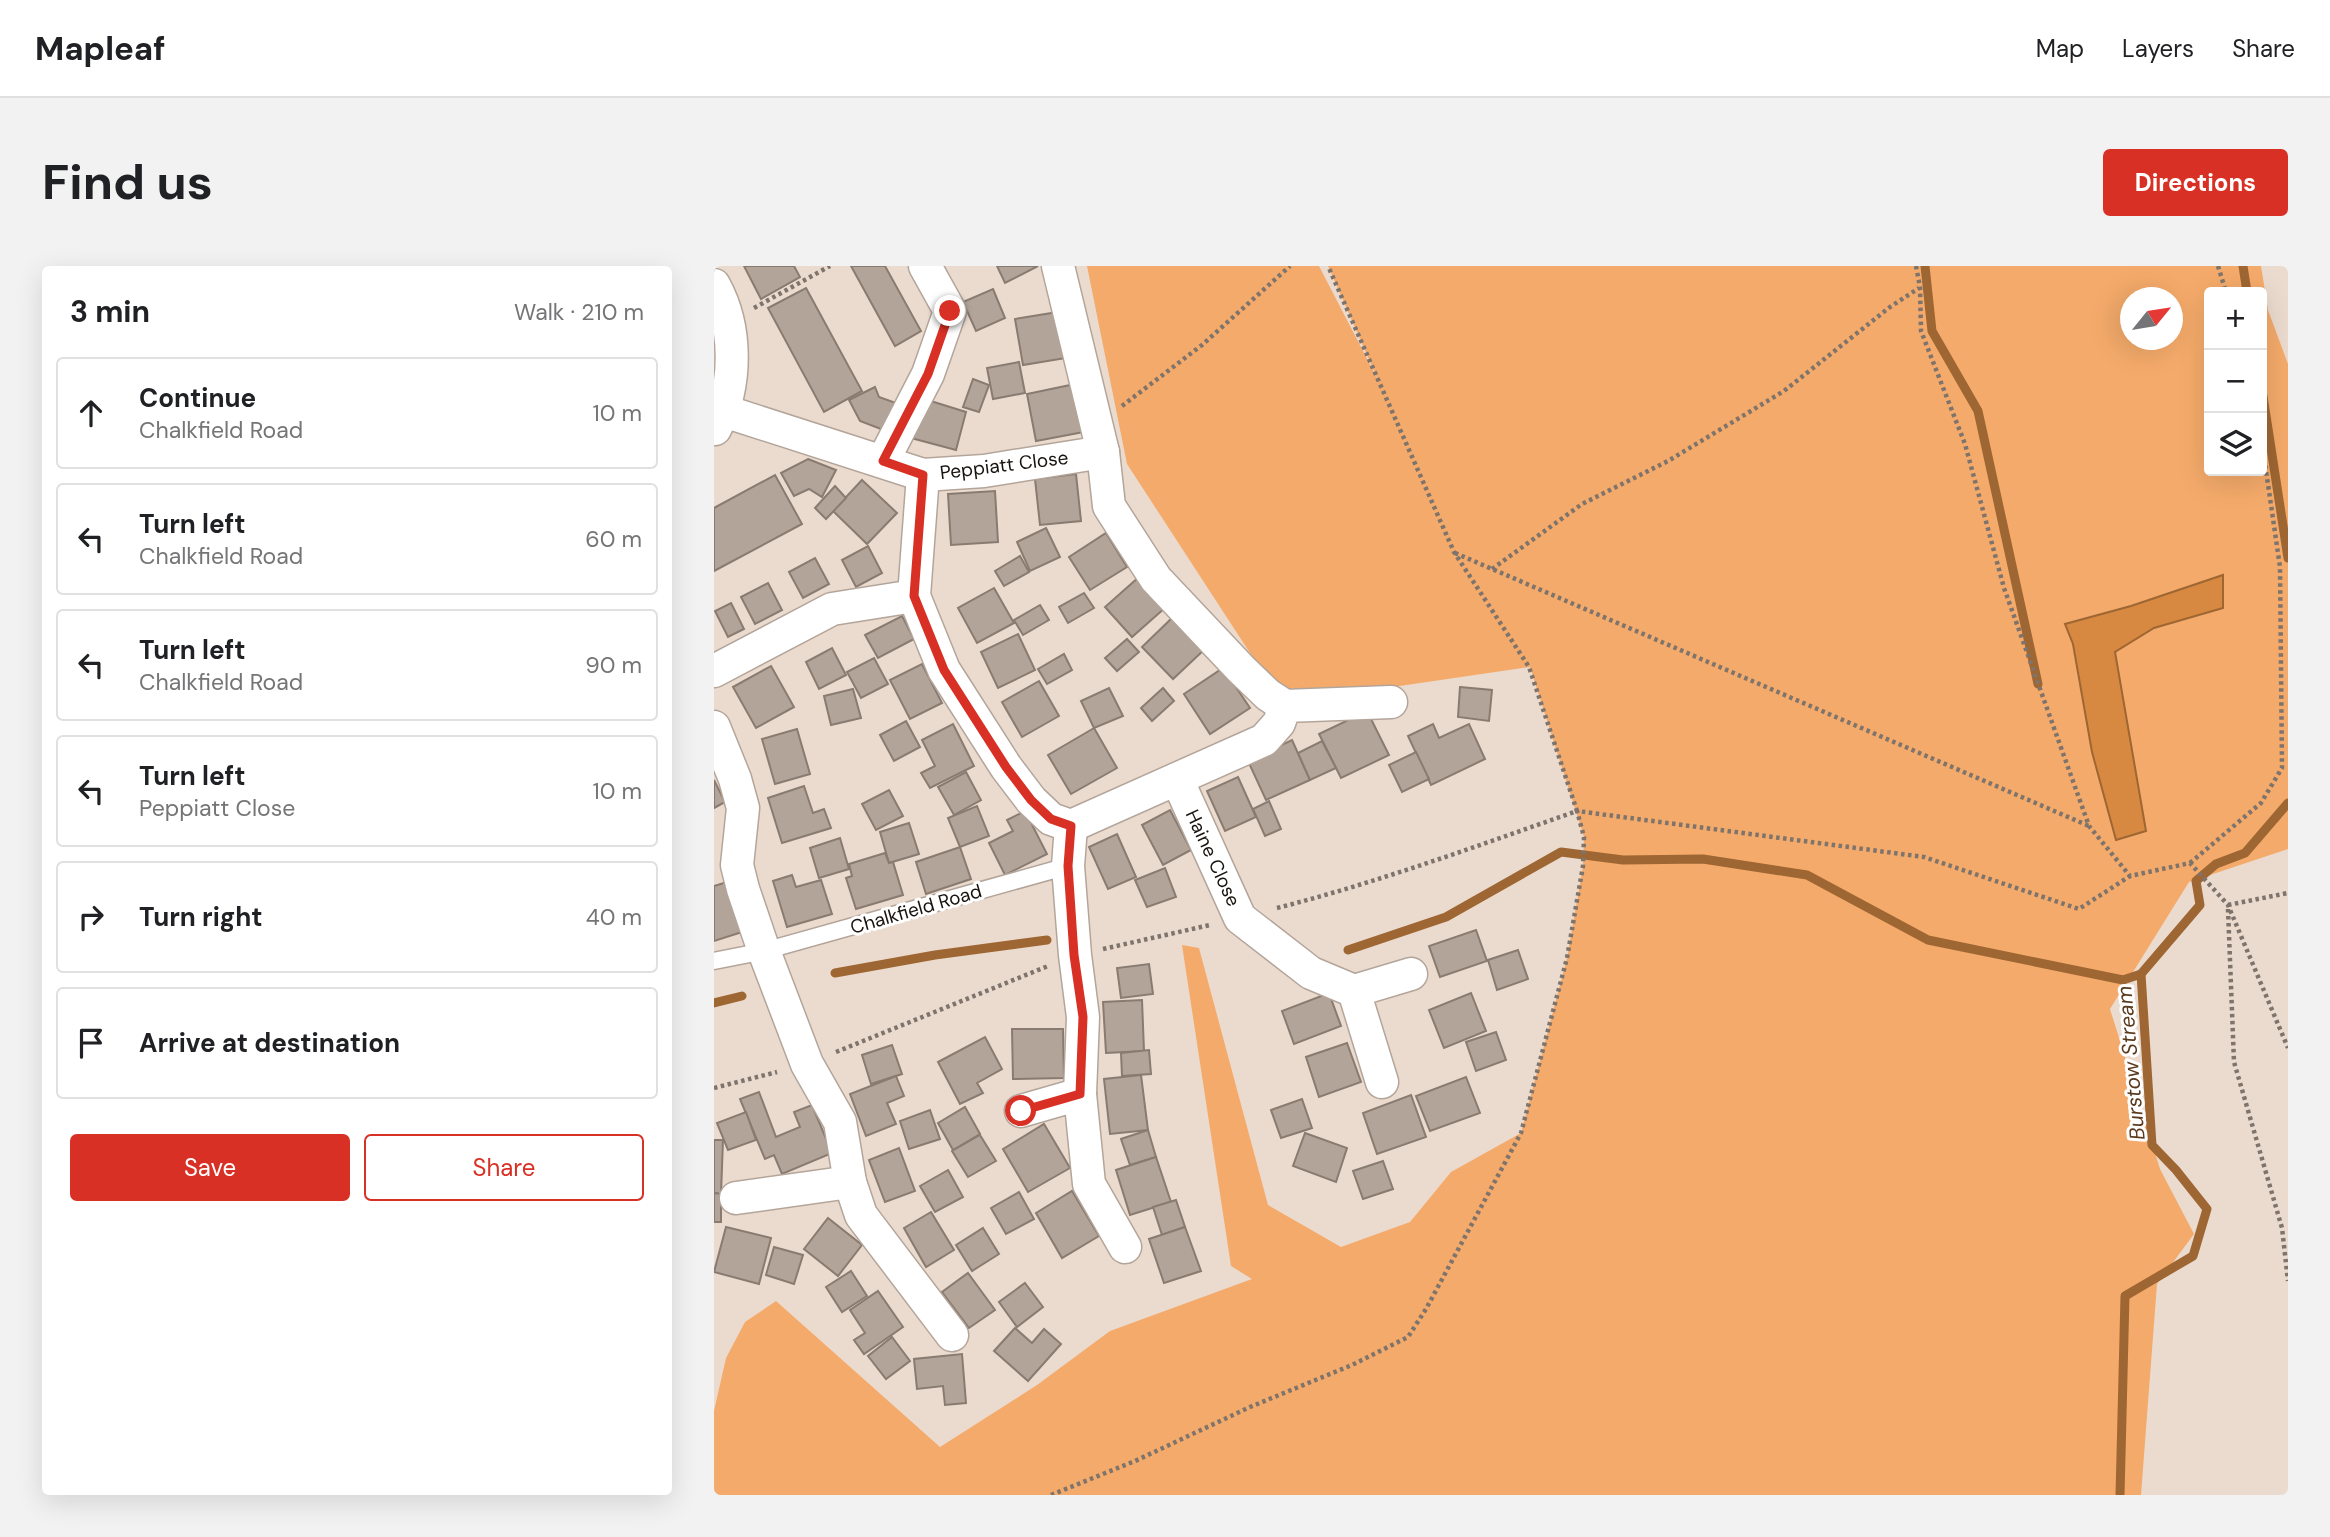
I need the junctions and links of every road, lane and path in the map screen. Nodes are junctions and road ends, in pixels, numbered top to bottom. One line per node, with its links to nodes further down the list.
1 (830, 266): 11 (path)
2 (925, 266): 14 (street)
3 (1058, 266): 13 (street)
4 (1290, 266): 13 (path)
5 (1328, 266): 17 (path)
6 (1916, 266): 9 (path)
7 (2218, 266): 10 (path)
8 (714, 285): 11 (street)
9 (1920, 287): 18 (path); 27 (path)
10 (2224, 287)
11 (728, 323): 12 (street)
12 (719, 421): 14 (street, Peppiatt Close)
13 (1100, 439): 15 (street, Peppiatt Close); 22 (street)
14 (883, 461): 15 (street, Peppiatt Close)
15 (923, 475): 19 (street)
16 (2267, 476): 28 (path)
17 (1454, 552): 18 (path); 25 (path)
18 (1492, 569): 27 (path)
19 (914, 596): 20 (street); 26 (street)
20 (714, 671)
21 (1391, 702): 22 (street)
22 (1285, 706): 24 (street)
23 (714, 727): 34 (street)
24 (1177, 779): 26 (street); 33 (street, Haine Close)
25 (1577, 811): 30 (path); 33 (path); 50 (path)
26 (1071, 826): 29 (street)
27 (2089, 826): 30 (path)
28 (2190, 863): 30 (path); 32 (path)
29 (1068, 866): 34 (lane, Chalkfield Road); 35 (street)
30 (2130, 876)
31 (2288, 893): 32 (path)
32 (2228, 905): 39 (path); 48 (path)
33 (1240, 918): 35 (path); 38 (street, Haine Close)
34 (764, 951): 36 (lane, Chalkfield Road); 40 (street)
35 (1074, 955): 40 (path); 43 (street)
36 (714, 961)
37 (1411, 974): 38 (street)
38 (1354, 991): 41 (street)
39 (2288, 1048)
40 (807, 1064): 42 (path); 45 (street)
41 (1382, 1082)
42 (714, 1088)
43 (1080, 1094): 44 (street); 47 (street)
44 (1021, 1111)
45 (850, 1182): 46 (street); 49 (street)
46 (736, 1198)
47 (1125, 1247)
48 (2288, 1280)
49 (952, 1335)
50 (1051, 1495)

